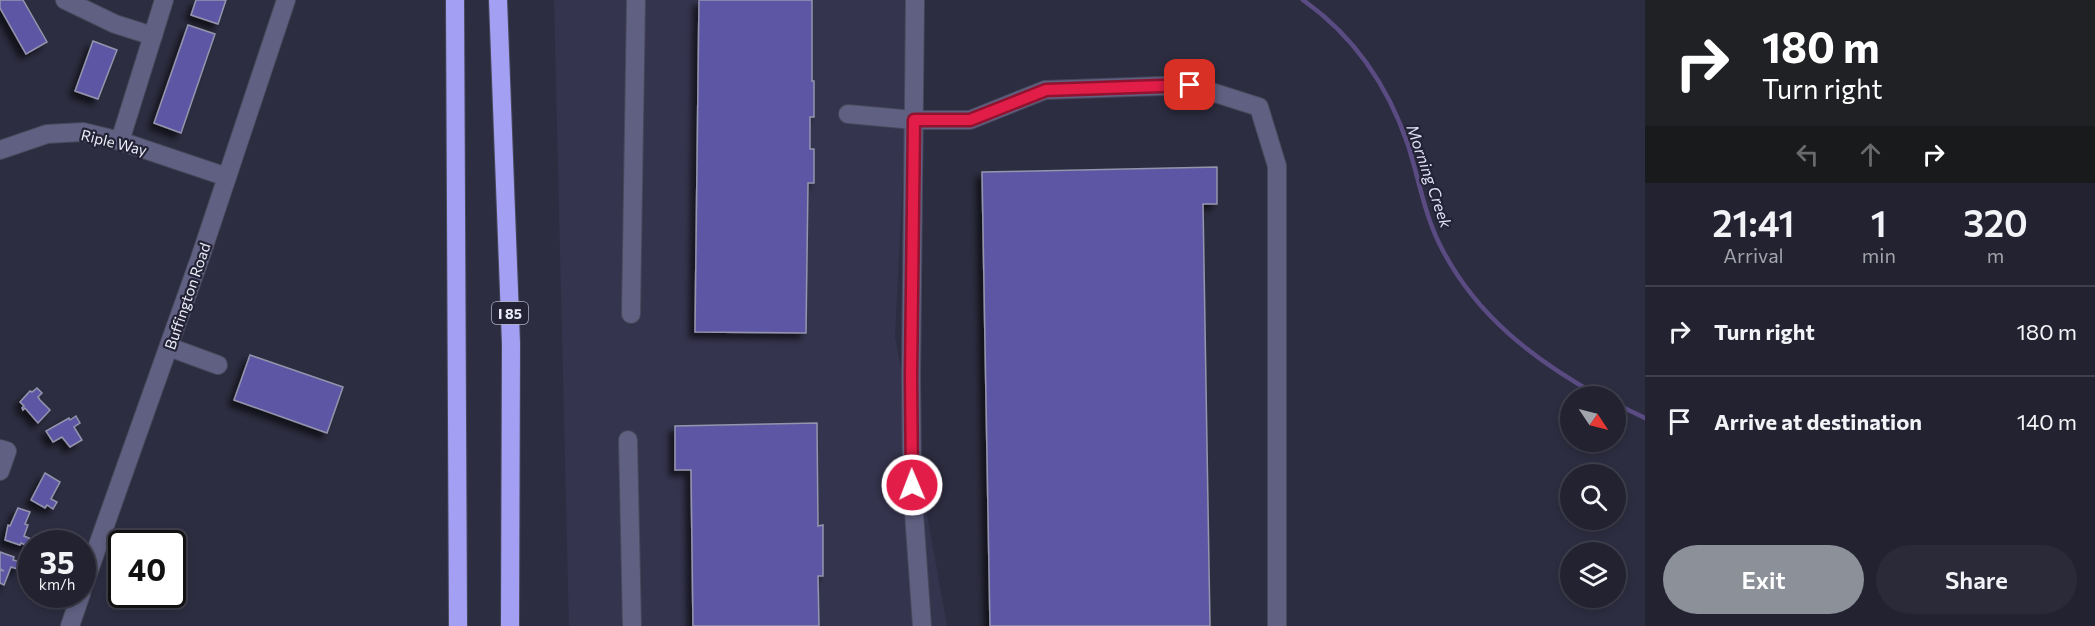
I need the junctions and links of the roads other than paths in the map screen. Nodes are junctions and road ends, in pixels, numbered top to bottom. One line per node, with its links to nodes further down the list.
1 (65, 0): 8 (street)
2 (164, 0): 8 (street)
3 (286, 0): 13 (street, Buffington Road)
4 (455, 0): 23 (highway)
5 (498, 0): 24 (highway, I 85)
6 (636, 0): 14 (street)
7 (915, 0): 10 (street)
8 (153, 36): 11 (street)
9 (848, 114): 10 (street)
10 (914, 120): 26 (street); 27 (street)
11 (120, 141): 12 (street, Riple Way); 13 (street, Riple Way)
12 (0, 150)
13 (227, 177): 15 (street, Buffington Road)
14 (631, 314)
15 (169, 347): 16 (street); 20 (street, Buffington Road)
16 (218, 365)
17 (628, 440): 25 (street)
18 (0, 449): 19 (street)
19 (0, 471)
20 (96, 553)
21 (76, 608): 22 (street, Buffington Road)
22 (70, 626)
23 (458, 626)
24 (510, 626)
25 (632, 626)
26 (922, 626)
27 (1277, 626)

